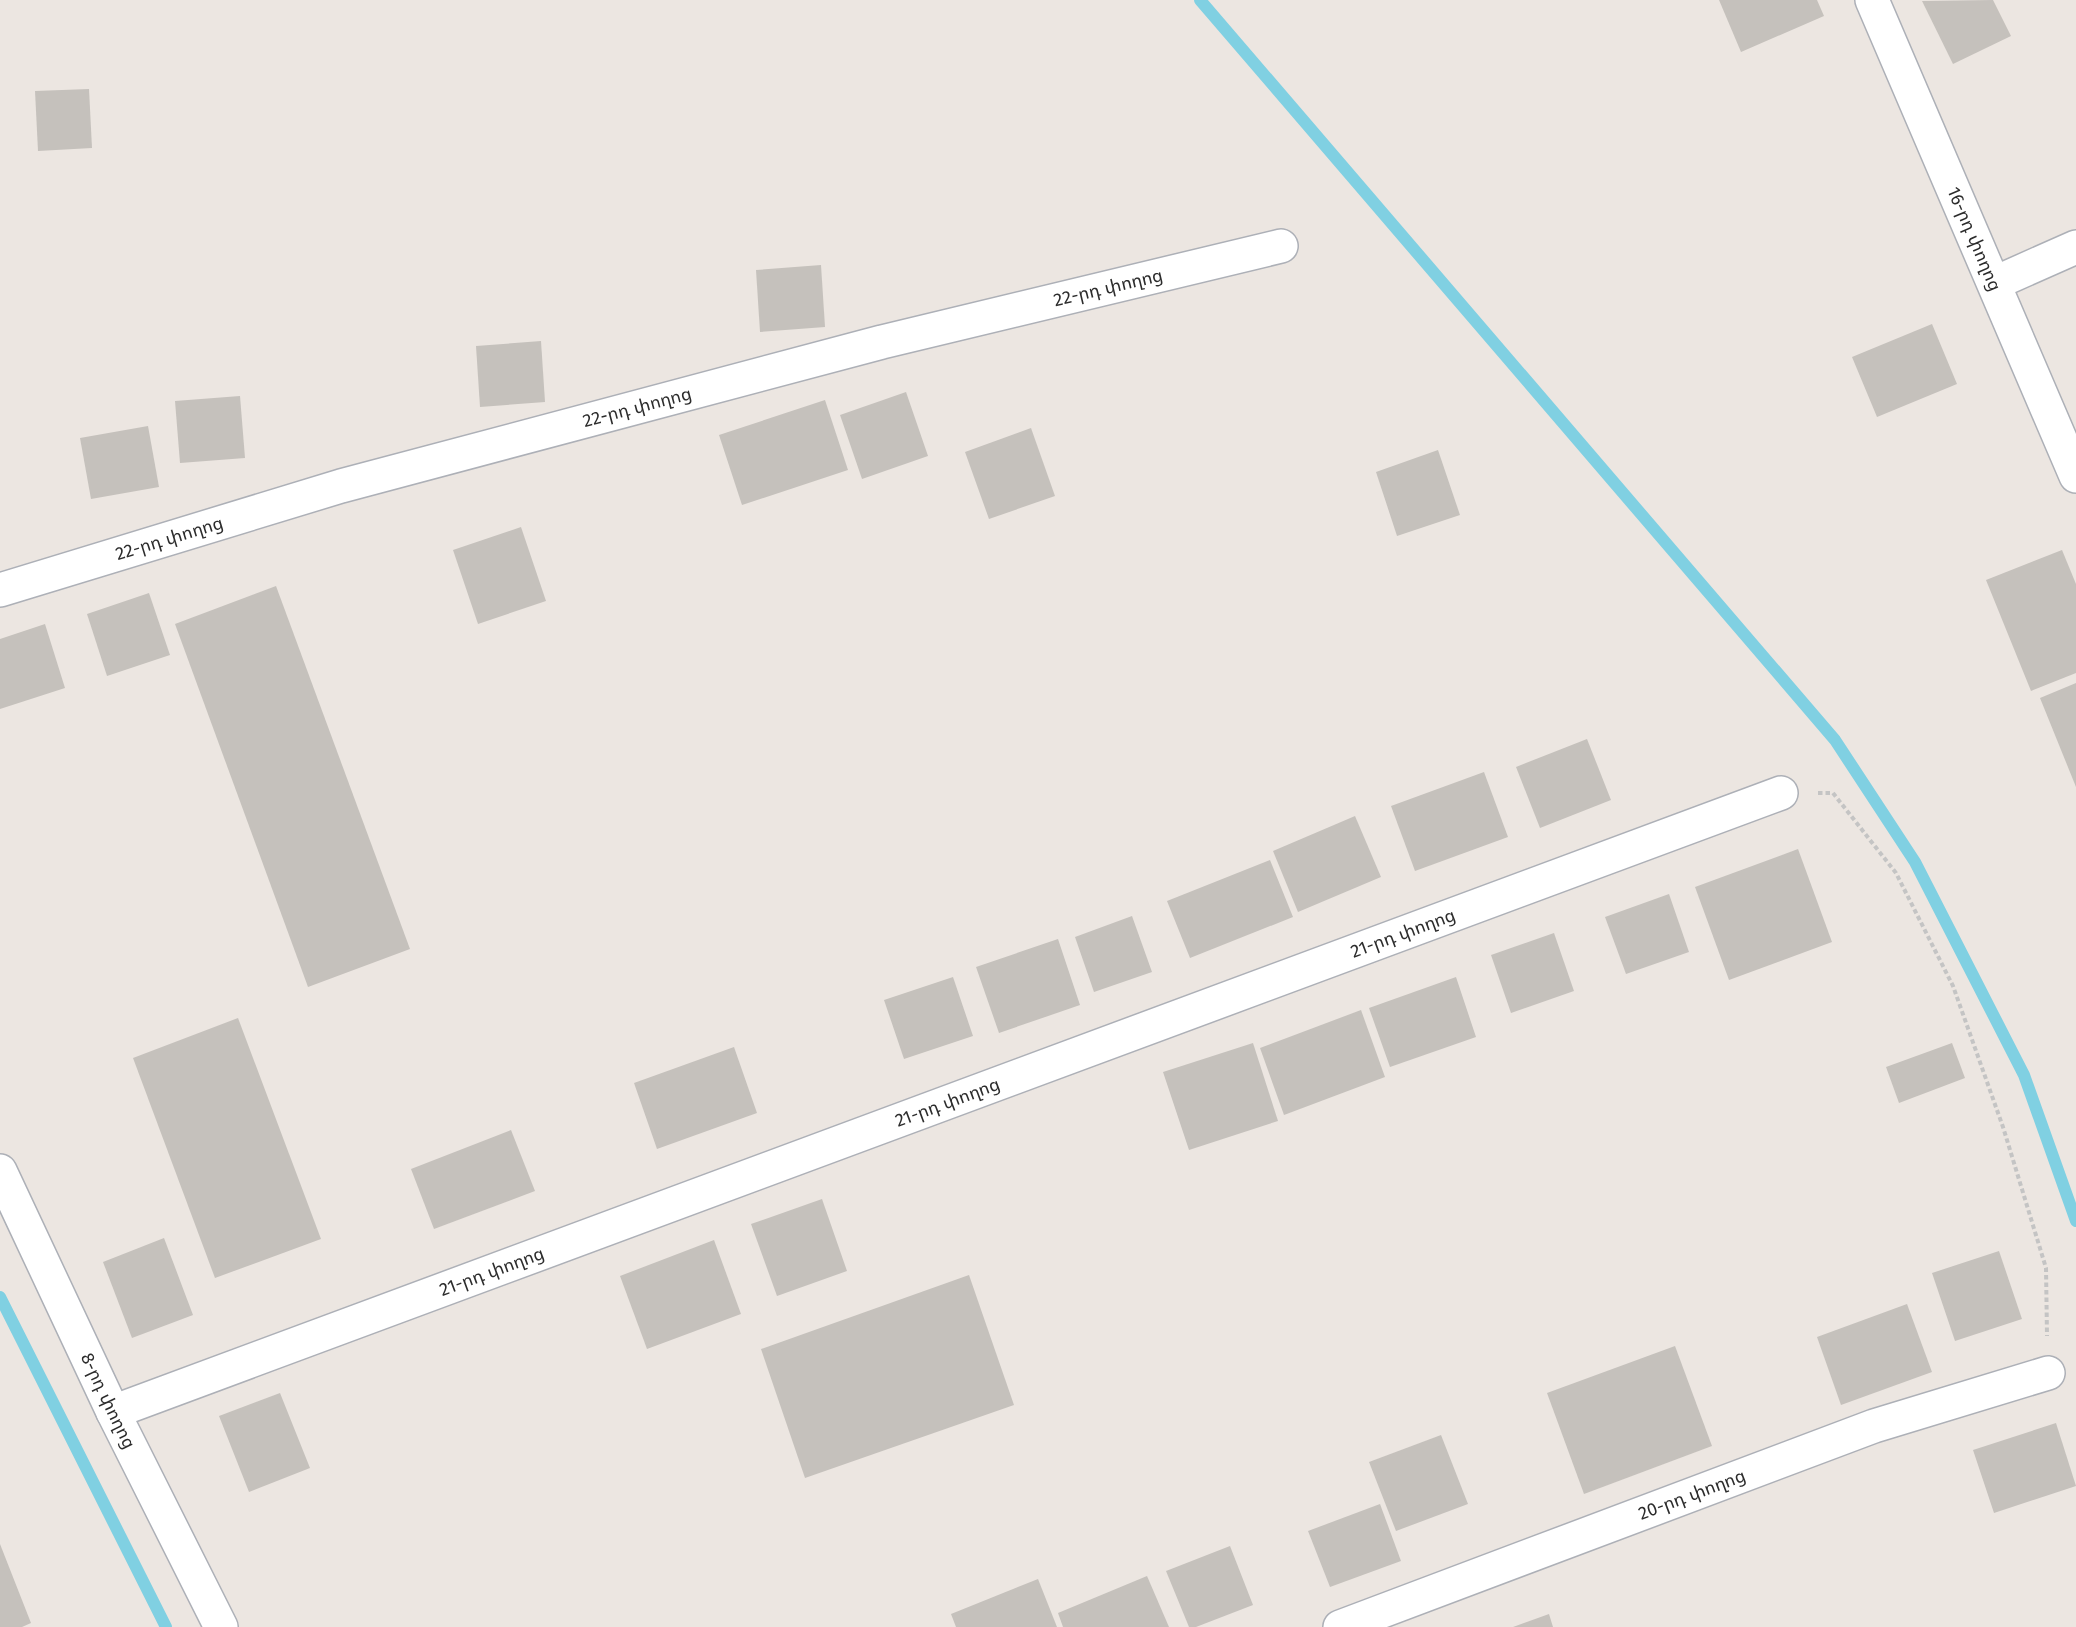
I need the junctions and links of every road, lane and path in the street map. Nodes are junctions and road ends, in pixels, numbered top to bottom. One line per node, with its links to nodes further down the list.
1 (1872, 0): 4 (street, 16-րդ փողոց)
2 (1281, 246): 6 (street, 22-րդ փողոց)
3 (2076, 247): 4 (street)
4 (1995, 283): 5 (street, 16-րդ փողոց)
5 (2076, 476)
6 (0, 590)
7 (1781, 793): 9 (path); 10 (street, 21-րդ փողոց)
8 (0, 1171): 10 (street, 8-րդ փողոց)
9 (2048, 1373): 12 (street, 20-րդ փողոց)
10 (113, 1412): 11 (street, 8-րդ փողոց)
11 (221, 1627)
12 (1340, 1627)

